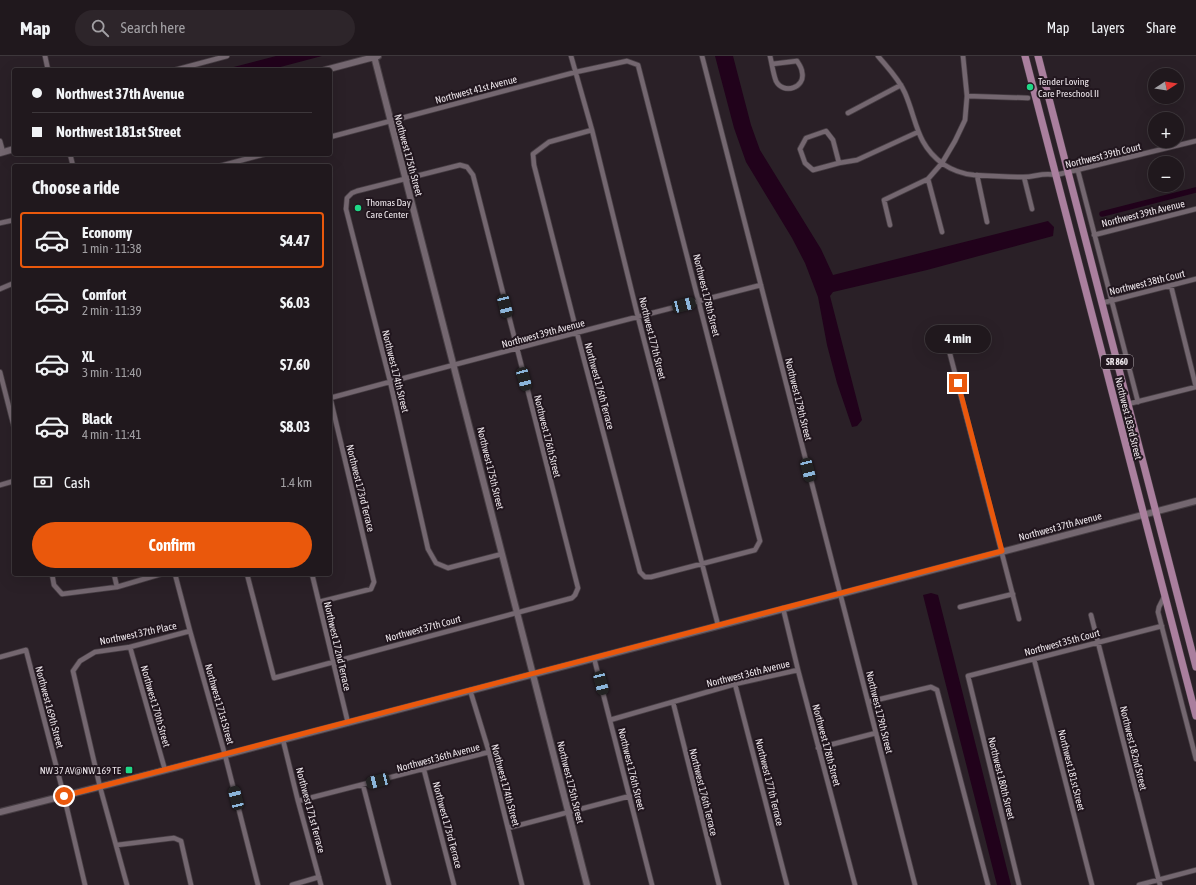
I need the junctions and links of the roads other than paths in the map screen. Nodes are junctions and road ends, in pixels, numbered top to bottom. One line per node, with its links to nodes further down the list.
1 (45, 56): 13 (street)
2 (227, 56): 14 (street)
3 (375, 56): 15 (main road); 21 (main road, Northwest 175th Street)
4 (571, 56): 16 (street, Northwest 177th Street)
5 (702, 56): 50 (street, Northwest 179th Street)
6 (770, 56): 12 (street)
7 (878, 56): 17 (street, Northwest 39th Court)
8 (963, 56): 18 (street)
9 (1025, 56): 36 (main road, Northwest 183rd Street / SR 860)
10 (1038, 56): 34 (main road, Northwest 183rd Street / SR 860)
11 (627, 61): 16 (street, Northwest 41st Avenue); 54 (street, Northwest 178th Street)
12 (772, 64): 12 (street)
13 (48, 68)
14 (182, 68)
15 (332, 68)
16 (576, 72): 21 (street, Northwest 41st Avenue); 22 (street, Northwest 177th Street)
17 (901, 85): 20 (street); 23 (street, Northwest 39th Court)
18 (968, 96): 19 (street); 31 (street)
19 (1028, 98)
20 (848, 113)
21 (390, 121): 24 (street, Northwest 41st Avenue); 38 (main road, Northwest 175th Street)
22 (592, 130): 57 (street, Northwest 177th Street); 58 (street, Northwest 176th Terrace)
23 (918, 132): 30 (street); 31 (street, Northwest 39th Court)
24 (332, 136)
25 (0, 141): 28 (street)
26 (1196, 141): 33 (street, Northwest 39th Court)
27 (12, 150): 28 (main road)
28 (1, 153)
29 (258, 156): 32 (street)
30 (839, 163): 30 (street)
31 (942, 163): 35 (street, Northwest 39th Court); 39 (street)
32 (228, 164)
33 (1078, 171): 34 (street, Northwest 39th Court); 47 (street)
34 (1068, 173): 36 (street, Northwest 39th Court); 56 (main road, Northwest 183rd Street / SR 860)
35 (977, 175): 37 (street, Northwest 39th Court); 43 (street)
36 (1056, 175): 37 (street, Northwest 39th Court); 51 (main road, Northwest 183rd Street / SR 860)
37 (1024, 177): 40 (street)
38 (406, 178): 59 (street, Northwest 176th Street); 61 (main road, Northwest 175th Street); 63 (street, Northwest 174th Street)
39 (928, 179): 45 (street); 46 (street)
40 (1032, 209)
41 (1196, 209): 47 (street, Northwest 39th Avenue)
42 (12, 220): 44 (street)
43 (987, 222)
44 (0, 223)
45 (890, 225)
46 (942, 232)
47 (1094, 235): 55 (street)
48 (1196, 279): 52 (street, Northwest 38th Court)
49 (12, 284): 53 (street)
50 (761, 285): 54 (street, Northwest 39th Avenue); 85 (street, Northwest 179th Street)
51 (1085, 286): 56 (main road); 74 (main road, Northwest 183rd Street / SR 860)
52 (1171, 286): 55 (street, Northwest 38th Court); 64 (street)
53 (0, 289)
54 (699, 301): 57 (street, Northwest 39th Avenue); 77 (street, Northwest 178th Street)
55 (1111, 301): 56 (street, Northwest 38th Court); 66 (street)
56 (1102, 303): 67 (main road, Northwest 183rd Street / SR 860)
57 (638, 317): 58 (street, Northwest 39th Avenue); 77 (street, Northwest 177th Street)
58 (577, 334): 59 (street, Northwest 39th Avenue); 77 (street, Northwest 176th Terrace)
59 (516, 349): 61 (street, Northwest 39th Avenue); 87 (street, Northwest 176th Street)
60 (950, 354): 75 (street)
61 (453, 364): 63 (street, Northwest 39th Avenue); 76 (main road, Northwest 175th Street)
62 (0, 372): 69 (street)
63 (390, 381): 65 (street, Northwest 39th Avenue); 76 (street, Northwest 174th Street)
64 (1196, 387): 66 (street)
65 (332, 397)
66 (1138, 402): 67 (street)
67 (1128, 404): 73 (main road, Northwest 183rd Street / SR 860)
68 (332, 406): 89 (street, Northwest 173rd Terrace)
69 (12, 418)
70 (12, 482): 71 (street)
71 (0, 485)
72 (1196, 501): 73 (main road, Northwest 37th Avenue)
73 (1156, 511): 74 (main road, Northwest 37th Avenue); 104 (main road, Northwest 183rd Street / SR 860)
74 (1144, 514): 75 (main road, Northwest 37th Avenue); 88 (main road, Northwest 183rd Street / SR 860)
75 (1002, 551): 85 (main road, Northwest 37th Avenue); 86 (street)
76 (502, 554): 92 (main road, Northwest 175th Street)
77 (702, 564): 95 (street, Northwest 177th Street)
78 (52, 576): 84 (street)
79 (114, 576): 84 (street)
80 (154, 576): 84 (street)
81 (176, 576): 97 (street, Northwest 171st Street)
82 (248, 576): 103 (street, Northwest 37th Court)
83 (312, 576): 89 (street, Northwest 172nd Terrace)
84 (117, 587)
85 (840, 593): 91 (main road, Northwest 37th Avenue); 111 (street, Northwest 179th Street)
86 (1013, 594): 90 (street); 94 (street)
87 (575, 595): 92 (street, Northwest 37th Court)
88 (1165, 595): 96 (street); 112 (main road, Northwest 183rd Street / SR 860)
89 (319, 602): 103 (street, Northwest 172nd Terrace)
90 (960, 607)
91 (783, 608): 95 (main road, Northwest 37th Avenue); 105 (street, Northwest 178th Street)
92 (517, 613): 103 (street, Northwest 37th Court); 106 (main road, Northwest 175th Street)
93 (1091, 615): 98 (street, Northwest 182nd Street)
94 (1019, 619)
95 (718, 625): 101 (main road, Northwest 37th Avenue)
96 (1162, 626): 98 (street, Northwest 35th Court); 121 (street)
97 (190, 631): 99 (street, Northwest 37th Place); 120 (street, Northwest 171st Street)
98 (1098, 642): 102 (street, Northwest 35th Court); 135 (street, Northwest 182nd Street)
99 (130, 647): 122 (street, Northwest 170th Street); 125 (street, Northwest 37th Place)
100 (0, 657): 126 (street, Northwest 169th Street)
101 (594, 658): 106 (main road, Northwest 37th Avenue); 114 (street, Northwest 176th Street)
102 (1034, 659): 107 (street, Northwest 35th Court); 153 (street, Northwest 181st Street)
103 (332, 662): 115 (street, Northwest 172nd Terrace)
104 (1196, 667)
105 (798, 670): 108 (street, Northwest 36th Avenue); 118 (street, Northwest 178th Street)
106 (533, 674): 109 (main road, Northwest 37th Avenue); 129 (main road, Northwest 175th Street)
107 (968, 676): 152 (street, Northwest 180th Street)
108 (735, 684): 110 (street, Northwest 36th Avenue); 148 (street, Northwest 177th Terrace)
109 (470, 690): 115 (main road, Northwest 37th Avenue); 119 (street, Northwest 174th Street)
110 (673, 702): 114 (street, Northwest 36th Avenue); 147 (street, Northwest 176th Terrace)
111 (868, 702): 116 (street, Northwest 179th Street); 151 (street)
112 (1195, 708): 113 (main road, Northwest 183rd Street / SR 860)
113 (1196, 716)
114 (610, 720): 127 (street, Northwest 176th Street)
115 (348, 723): 117 (main road, Northwest 37th Avenue)
116 (876, 733): 118 (street); 150 (street, Northwest 179th Street)
117 (283, 740): 120 (main road, Northwest 37th Avenue); 128 (street, Northwest 171st Terrace)
118 (818, 748): 149 (street, Northwest 178th Street)
119 (489, 752): 123 (street, Northwest 36th Avenue); 131 (street, Northwest 174th Street)
120 (225, 755): 122 (main road, Northwest 37th Avenue); 139 (street, Northwest 171st Street)
121 (1196, 759)
122 (165, 770): 125 (main road, Northwest 37th Avenue)
123 (424, 770): 124 (street, Northwest 36th Avenue); 143 (street, Northwest 173rd Terrace)
124 (363, 785): 128 (street, Northwest 36th Avenue); 142 (street)
125 (100, 787): 126 (main road, Northwest 37th Avenue); 132 (street)
126 (64, 796): 130 (main road, Northwest 37th Avenue); 136 (street, Northwest 169th Street)
127 (630, 796): 129 (street); 146 (street, Northwest 176th Street)
128 (298, 801): 134 (street, Northwest 171st Terrace)
129 (568, 811): 131 (street); 145 (main road, Northwest 175th Street)
130 (0, 812)
131 (508, 828): 144 (street, Northwest 174th Street)
132 (117, 845): 137 (street); 138 (street)
133 (1196, 870): 135 (street)
134 (319, 877): 140 (street); 141 (street, Northwest 171st Terrace)
135 (1159, 882): 154 (street)
136 (85, 885)
137 (127, 885)
138 (191, 885)
139 (258, 885)
140 (292, 885)
141 (321, 885)
142 (390, 885)
143 (454, 885)
144 (522, 885)
145 (587, 885)
146 (652, 885)
147 (718, 885)
148 (787, 885)
149 (854, 885)
150 (915, 885)
151 (988, 885)
152 (1019, 885)
153 (1092, 885)
154 (1139, 885)

